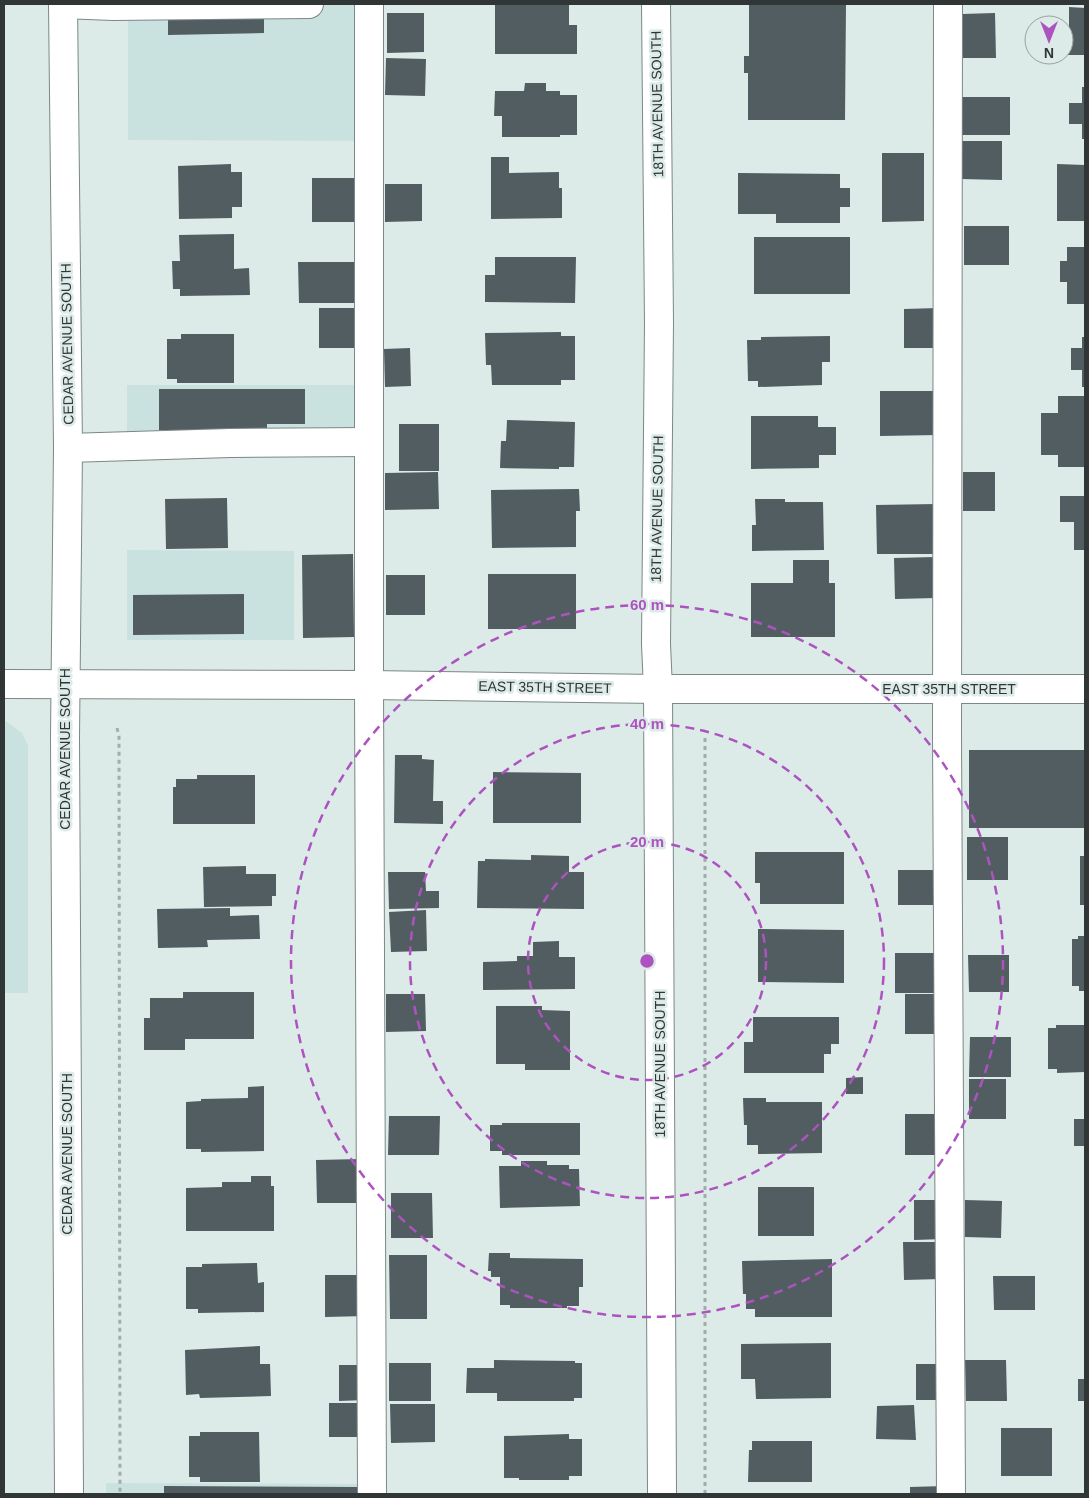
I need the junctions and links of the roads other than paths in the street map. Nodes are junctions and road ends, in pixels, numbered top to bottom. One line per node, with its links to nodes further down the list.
1 (63, 4): 2 (street); 7 (street, CEDAR AVENUE SOUTH)
2 (308, 4)
3 (370, 4): 6 (street)
4 (656, 4): 13 (street, 18TH AVENUE SOUTH)
5 (948, 4): 11 (street)
6 (370, 442): 7 (street); 10 (street)
7 (68, 448): 9 (street, CEDAR AVENUE SOUTH)
8 (4, 684): 9 (street, EAST 35TH STREET)
9 (65, 684): 10 (street, EAST 35TH STREET); 14 (street, CEDAR AVENUE SOUTH)
10 (369, 685): 13 (street, EAST 35TH STREET); 15 (street)
11 (947, 689): 12 (street, EAST 35TH STREET); 13 (street, EAST 35TH STREET); 17 (street)
12 (1085, 689)
13 (658, 690): 16 (street, 18TH AVENUE SOUTH)
14 (69, 1494)
15 (372, 1494)
16 (662, 1494)
17 (951, 1494)

